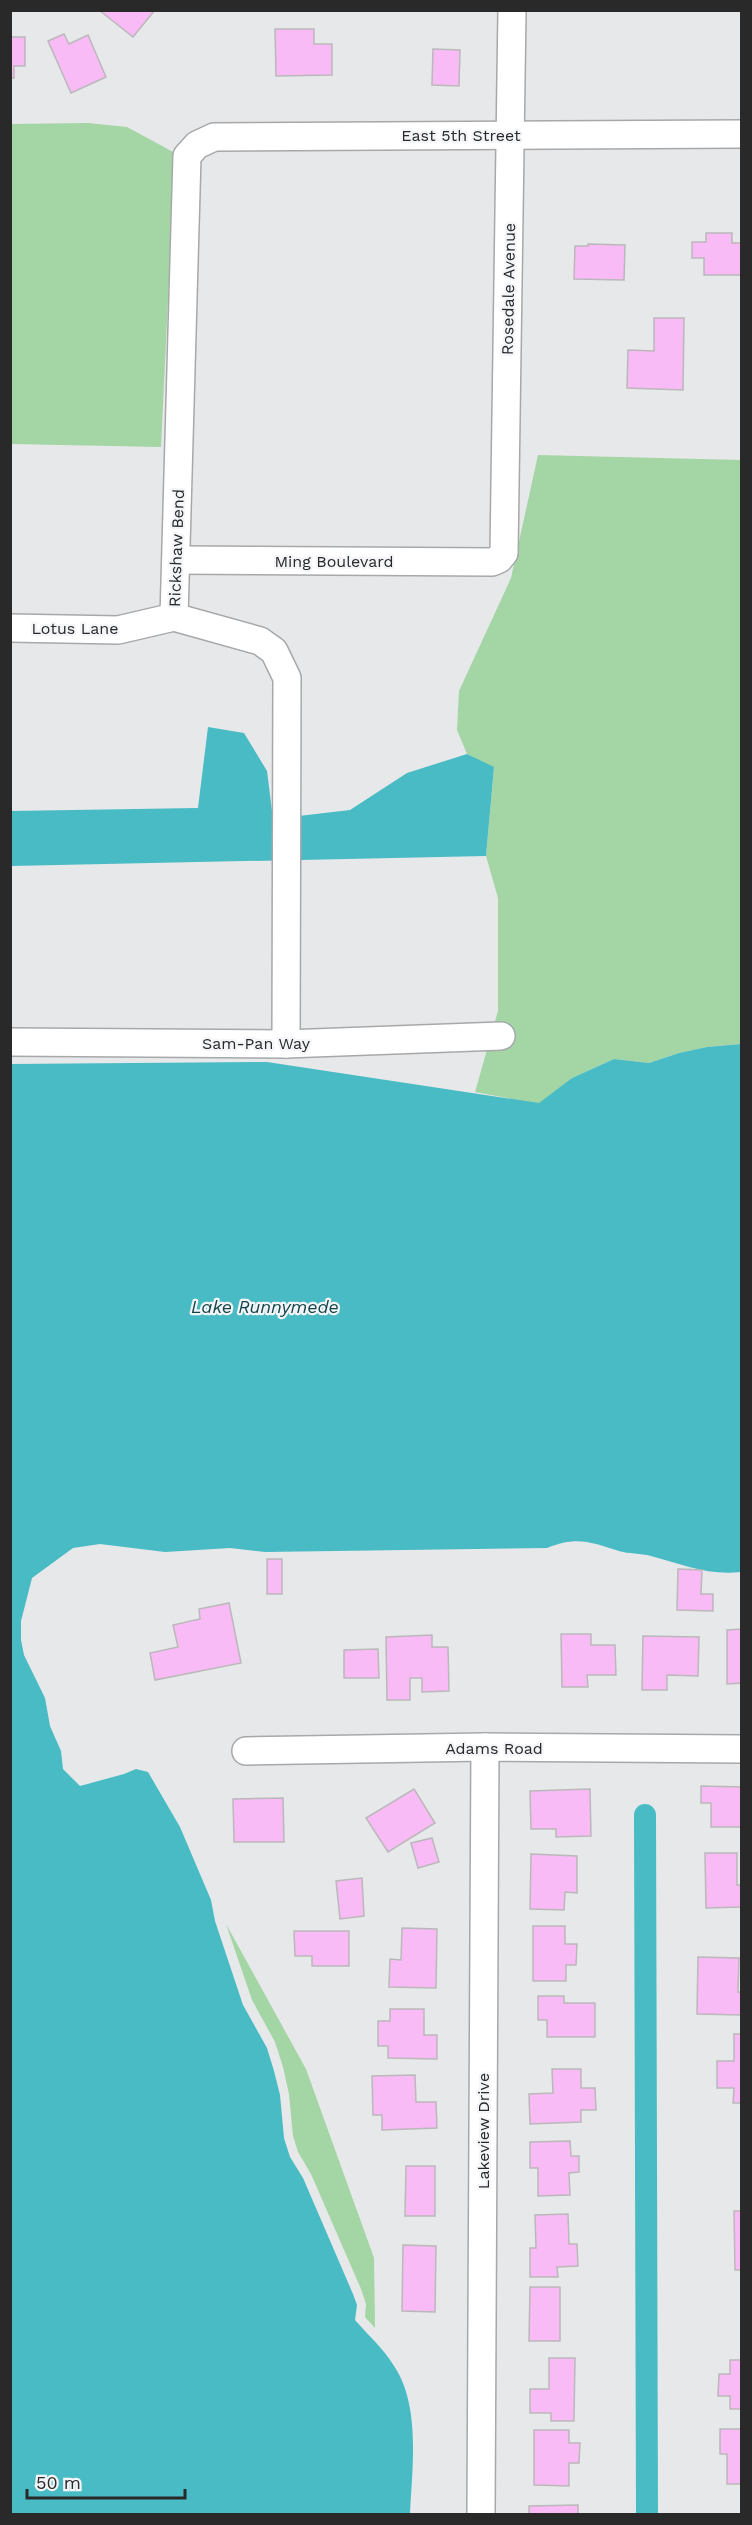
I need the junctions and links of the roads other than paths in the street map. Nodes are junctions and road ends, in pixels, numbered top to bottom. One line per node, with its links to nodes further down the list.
1 (512, 10): 2 (street, Rosedale Avenue)
2 (511, 134): 3 (street, East 5th Street); 4 (street, East 5th Street); 6 (street, Rosedale Avenue)
3 (741, 134)
4 (187, 156): 5 (street, Rickshaw Bend)
5 (176, 560): 6 (street, Ming Boulevard); 7 (street, Rickshaw Bend)
6 (492, 562)
7 (174, 617): 8 (street, Lotus Lane); 11 (street, Rickshaw Bend)
8 (10, 628)
9 (501, 1036): 11 (street, Sam-Pan Way)
10 (10, 1042): 11 (street, Sam-Pan Way)
11 (286, 1044)
12 (485, 1747): 13 (street, Adams Road); 14 (street, Adams Road); 15 (street, Lakeview Drive)
13 (741, 1749)
14 (246, 1751)
15 (481, 2514)

